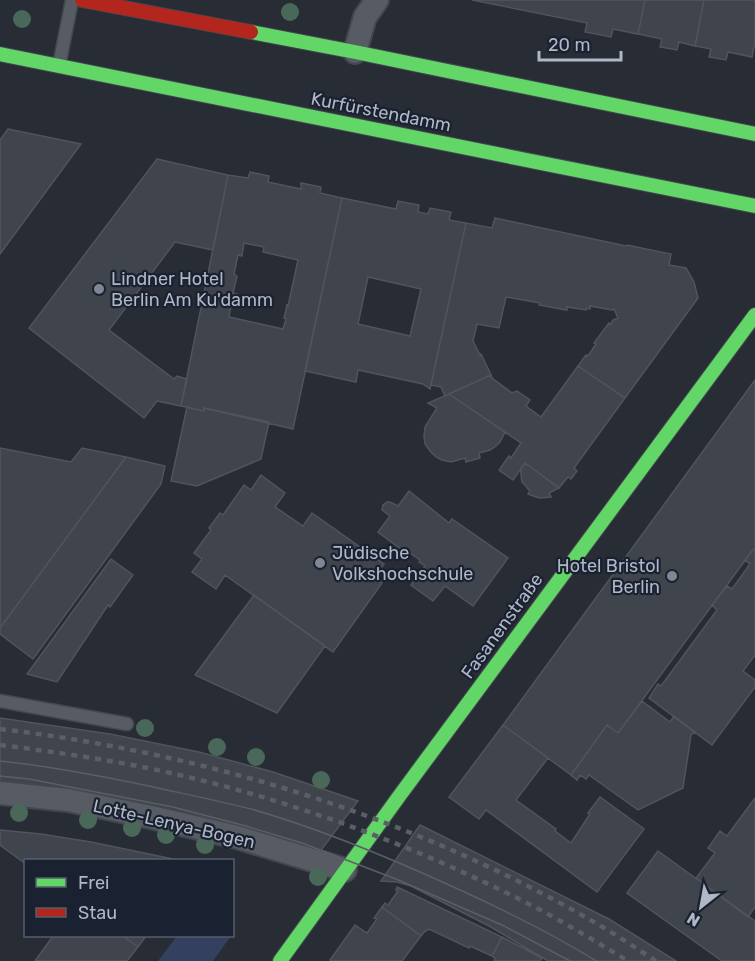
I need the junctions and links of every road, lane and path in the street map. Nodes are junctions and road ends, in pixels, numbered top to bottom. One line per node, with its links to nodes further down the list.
1 (72, 0): 6 (lane)
2 (82, 0): 4 (main road)
3 (377, 0): 4 (street)
4 (355, 52): 7 (main road)
5 (0, 54): 6 (main road, Kurfürstendamm)
6 (59, 66): 8 (main road, Kurfürstendamm)
7 (755, 134)
8 (755, 206)
9 (755, 315): 13 (main road, Fasanenstraße)
10 (0, 701): 11 (lane)
11 (127, 724)
12 (0, 793): 13 (street, Lotte-Lenya-Bogen)
13 (345, 870): 14 (main road, Fasanenstraße)
14 (280, 961)

